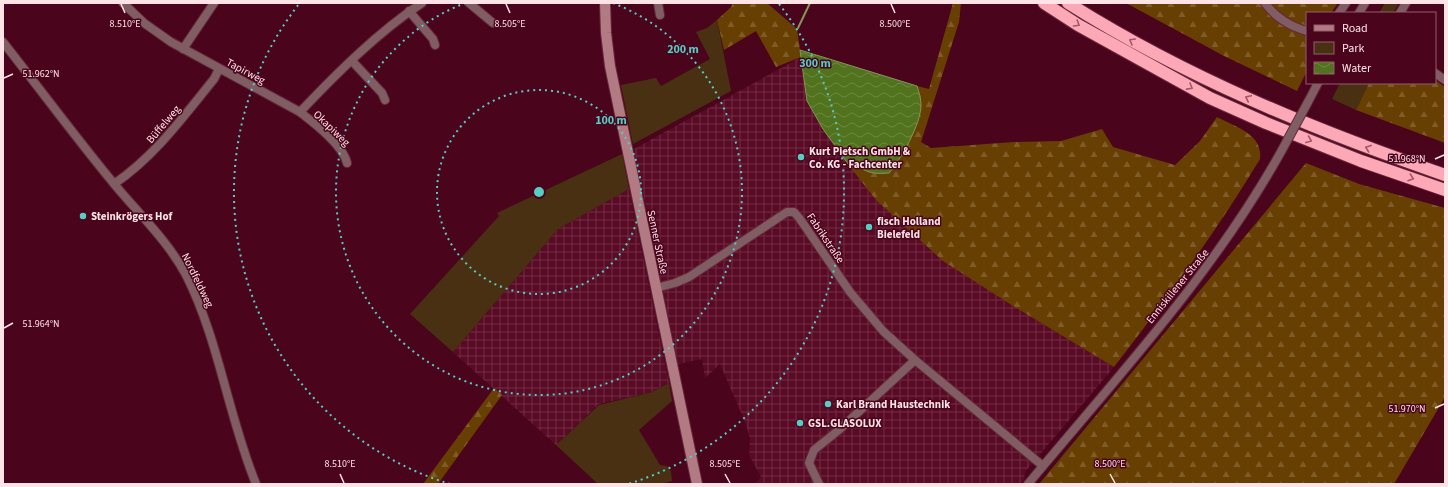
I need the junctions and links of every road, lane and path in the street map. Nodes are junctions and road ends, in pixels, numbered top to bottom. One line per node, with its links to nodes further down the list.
1 (122, 3): 22 (street, Tapirweg)
2 (214, 3): 22 (street)
3 (422, 3): 13 (street, Okapiweg)
4 (469, 3): 18 (street)
5 (605, 3): 34 (street, Senner Straße)
6 (658, 3): 17 (street)
7 (1044, 3): 33 (highway, one-way to 33)
8 (1068, 3): 31 (highway, one-way to 8)
9 (1265, 3): 19 (street)
10 (1346, 3): 14 (street)
11 (1365, 3): 15 (street)
12 (1406, 3): 16 (street)
13 (409, 11): 21 (street); 23 (street, Okapiweg)
14 (1340, 12)
15 (1360, 12)
16 (1401, 12)
17 (660, 15)
18 (493, 23)
19 (1306, 31)
20 (3, 42): 32 (street, Nordfeldweg)
21 (435, 45)
22 (183, 49): 24 (street, Tapirweg)
23 (352, 61): 28 (street); 29 (street, Okapiweg)
24 (219, 70): 29 (street, Tapirweg); 32 (street, Büffelweg)
25 (1436, 74): 26 (street)
26 (1445, 80)
27 (1317, 84): 36 (street, Enniskillener Straße, bridge)
28 (385, 100)
29 (300, 112): 30 (street, Okapiweg)
30 (347, 163)
31 (1445, 174)
32 (114, 184): 37 (street, Nordfeldweg)
33 (1445, 190)
34 (656, 288): 35 (street, Fabrikstraße); 38 (street, Senner Straße)
35 (915, 360): 36 (street, Fabrikstraße); 39 (street)
36 (1042, 466): 40 (street, Enniskillener Straße)
37 (256, 484)
38 (697, 484)
39 (819, 484)
40 (1028, 484)

